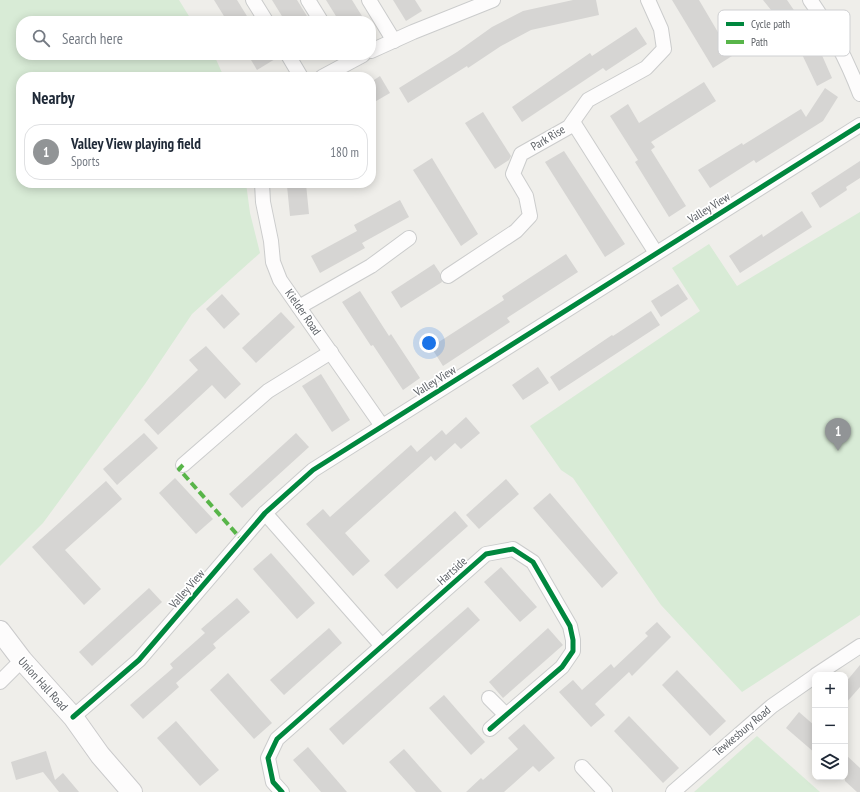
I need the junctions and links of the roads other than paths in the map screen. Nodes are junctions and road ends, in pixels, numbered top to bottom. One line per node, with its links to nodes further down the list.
1 (253, 0): 8 (street)
2 (308, 0): 9 (street)
3 (369, 0): 10 (street)
4 (493, 0): 10 (street)
5 (648, 0): 18 (street, Park Rise)
6 (810, 0): 7 (street)
7 (817, 10)
8 (263, 16)
9 (318, 16)
10 (394, 40): 11 (street)
11 (376, 49)
12 (844, 56): 17 (street)
13 (291, 60): 15 (street)
14 (344, 60): 16 (street)
15 (298, 72)
16 (328, 72)
17 (860, 94)
18 (573, 122): 22 (street); 23 (street, Park Rise)
19 (860, 125): 22 (street, Valley View)
20 (262, 188): 24 (street, Kielder Road)
21 (409, 238): 24 (street)
22 (656, 253): 26 (street, Valley View)
23 (448, 276)
24 (300, 307): 25 (street, Kielder Road)
25 (331, 352): 26 (street, Kielder Road); 27 (street)
26 (382, 426): 28 (street, Valley View)
27 (183, 465)
28 (265, 513): 30 (street); 38 (street, Valley View)
29 (0, 632): 32 (street, Union Hall Road)
30 (382, 646): 37 (street, Hartside); 42 (street, Hartside)
31 (860, 646): 33 (street, Tewkesbury Road)
32 (22, 660): 35 (street); 38 (street, Union Hall Road)
33 (820, 672)
34 (812, 677): 44 (street, Tewkesbury Road)
35 (0, 682)
36 (489, 698): 37 (street)
37 (506, 715): 39 (street, Hartside)
38 (73, 717): 41 (street, Union Hall Road)
39 (490, 729)
40 (582, 767): 43 (street)
41 (132, 792)
42 (282, 792)
43 (605, 792)
44 (673, 792)

